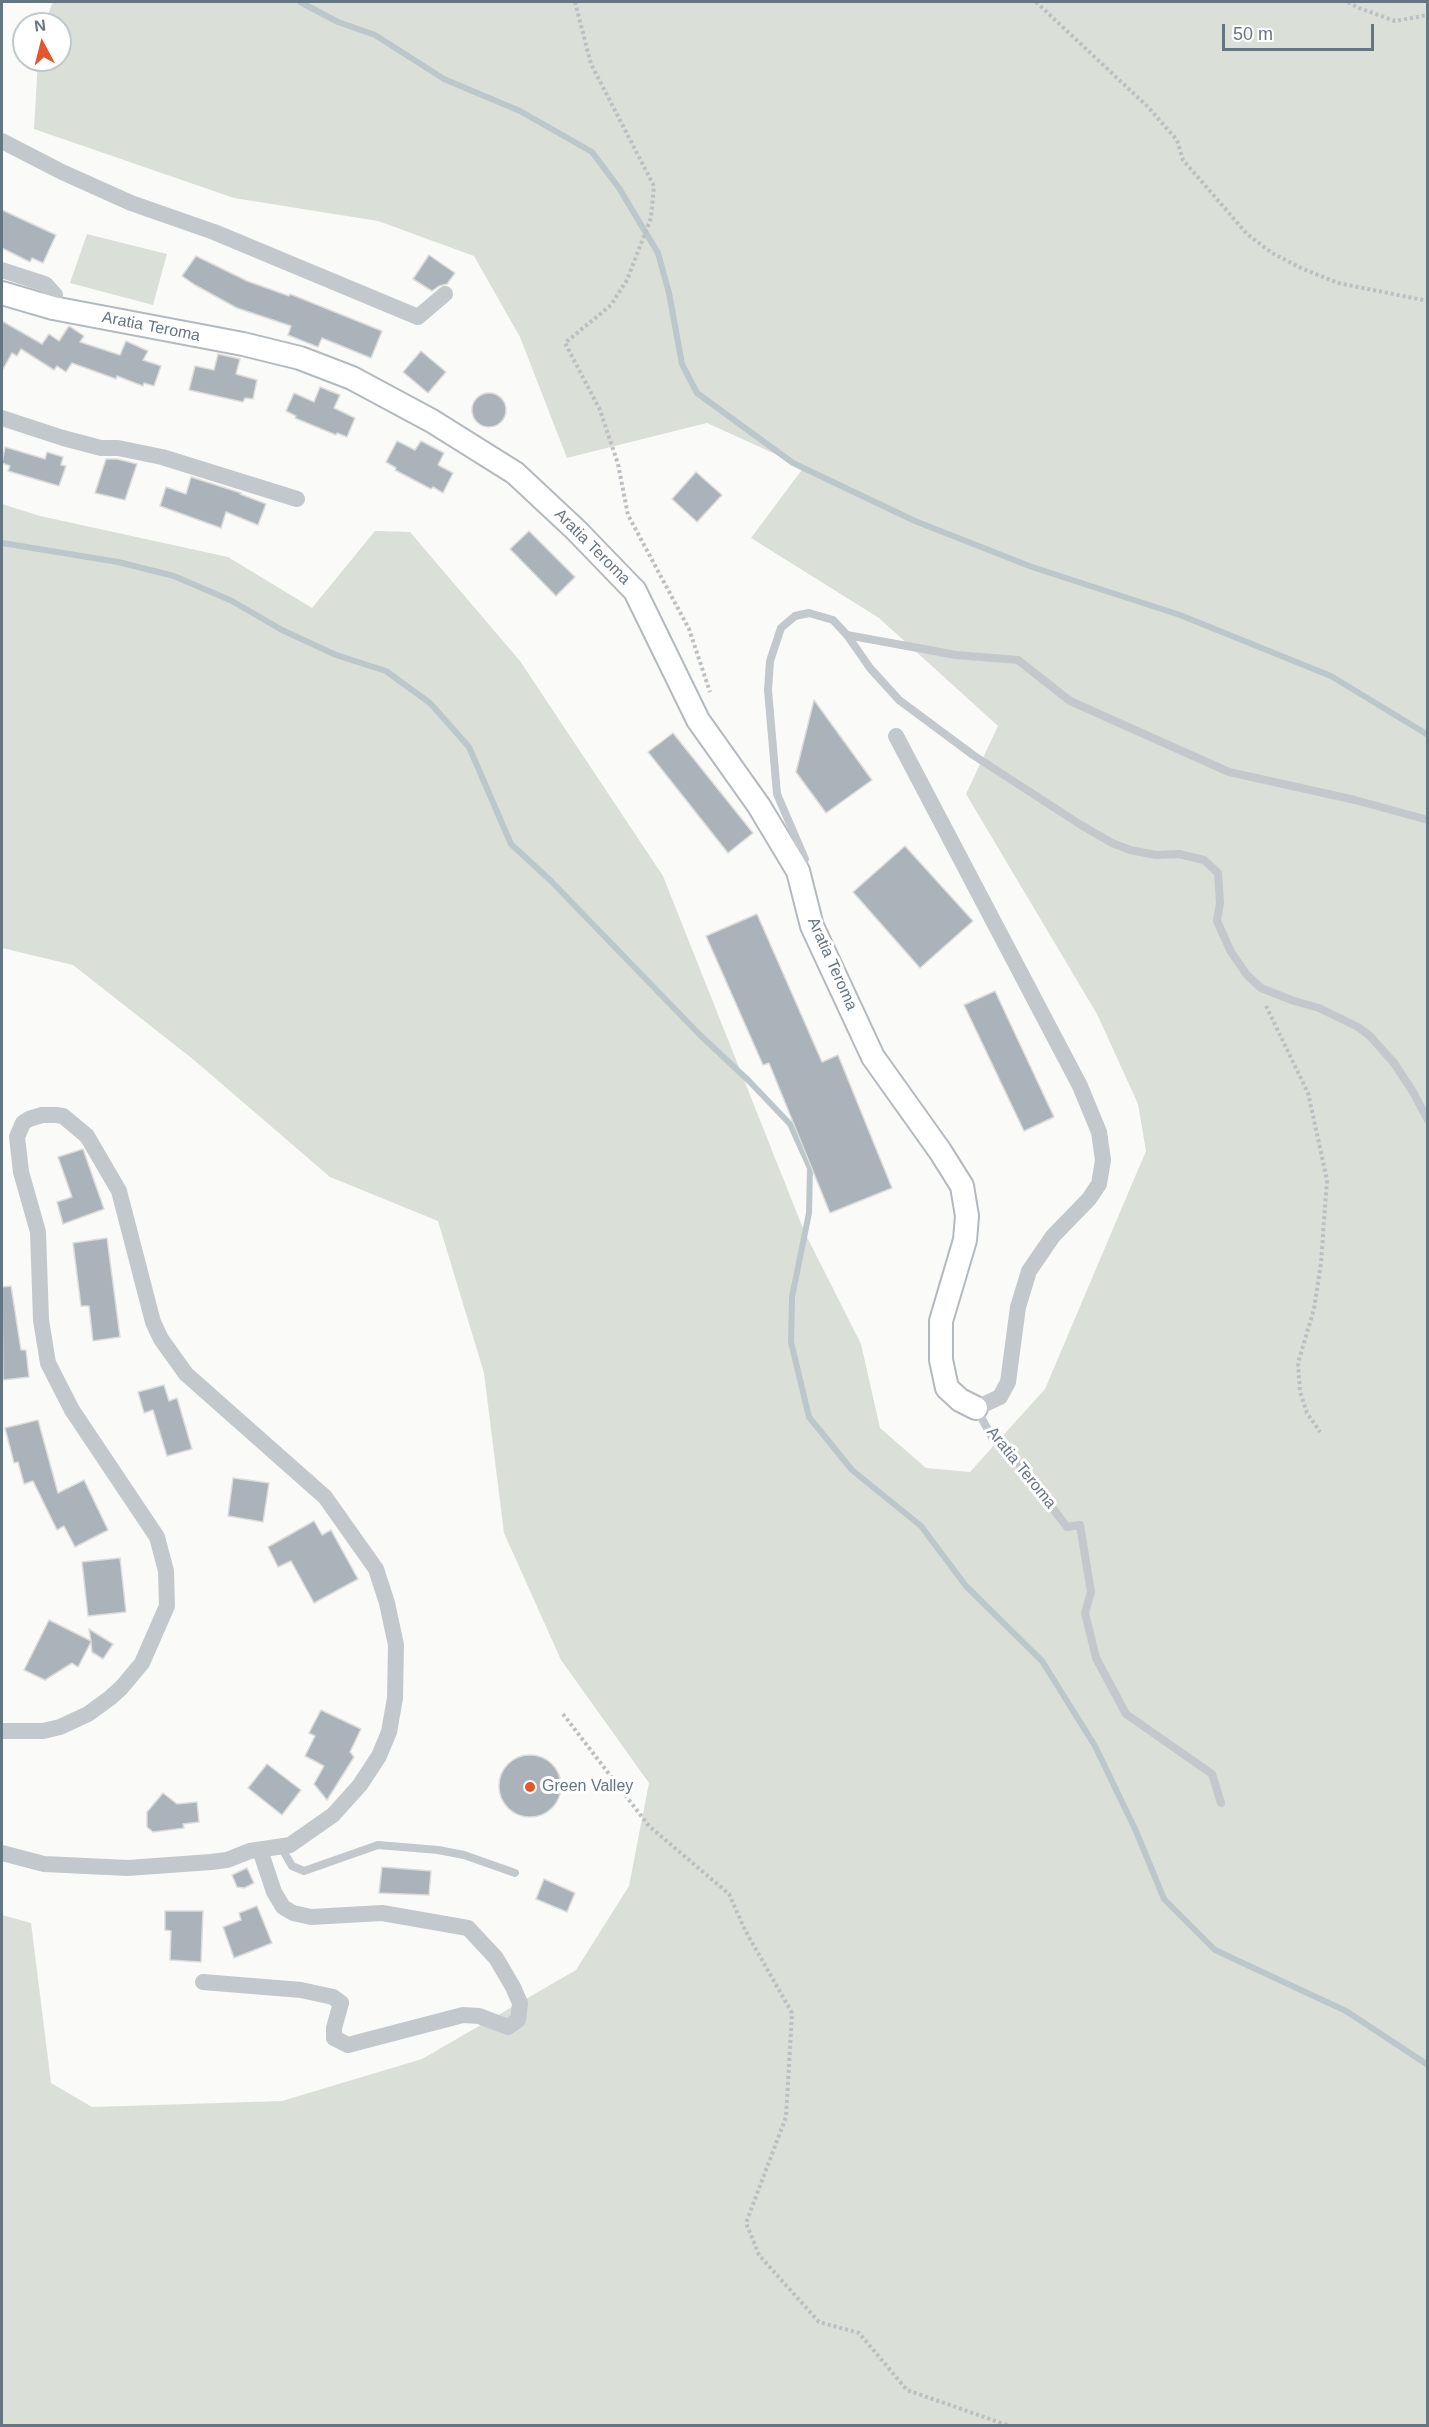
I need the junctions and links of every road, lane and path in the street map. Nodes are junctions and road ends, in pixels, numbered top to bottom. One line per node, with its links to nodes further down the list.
1 (574, 2): 14 (path)
2 (1036, 2): 9 (path)
3 (1348, 2): 4 (path)
4 (1428, 15)
5 (2, 141): 8 (street)
6 (2, 270): 10 (street)
7 (2, 293): 10 (main road, Aratia Teroma)
8 (445, 294)
9 (1428, 301)
10 (53, 308): 17 (main road, Aratia Teroma)
11 (2, 418): 12 (street)
12 (297, 499)
13 (847, 635): 16 (lane); 17 (lane); 18 (lane)
14 (712, 702)
15 (896, 736): 20 (street)
16 (1428, 820)
17 (798, 871): 20 (main road, Aratia Teroma)
18 (1261, 988): 19 (lane); 21 (path)
19 (1428, 1120)
20 (976, 1408): 24 (lane, Aratia Teroma)
21 (1320, 1432)
22 (563, 1714): 30 (path)
23 (2, 1731): 25 (street)
24 (1221, 1803)
25 (281, 1847): 26 (street); 28 (lane)
26 (260, 1850): 27 (street); 29 (street)
27 (2, 1853)
28 (515, 1873)
29 (203, 1982)
30 (1010, 2426)

